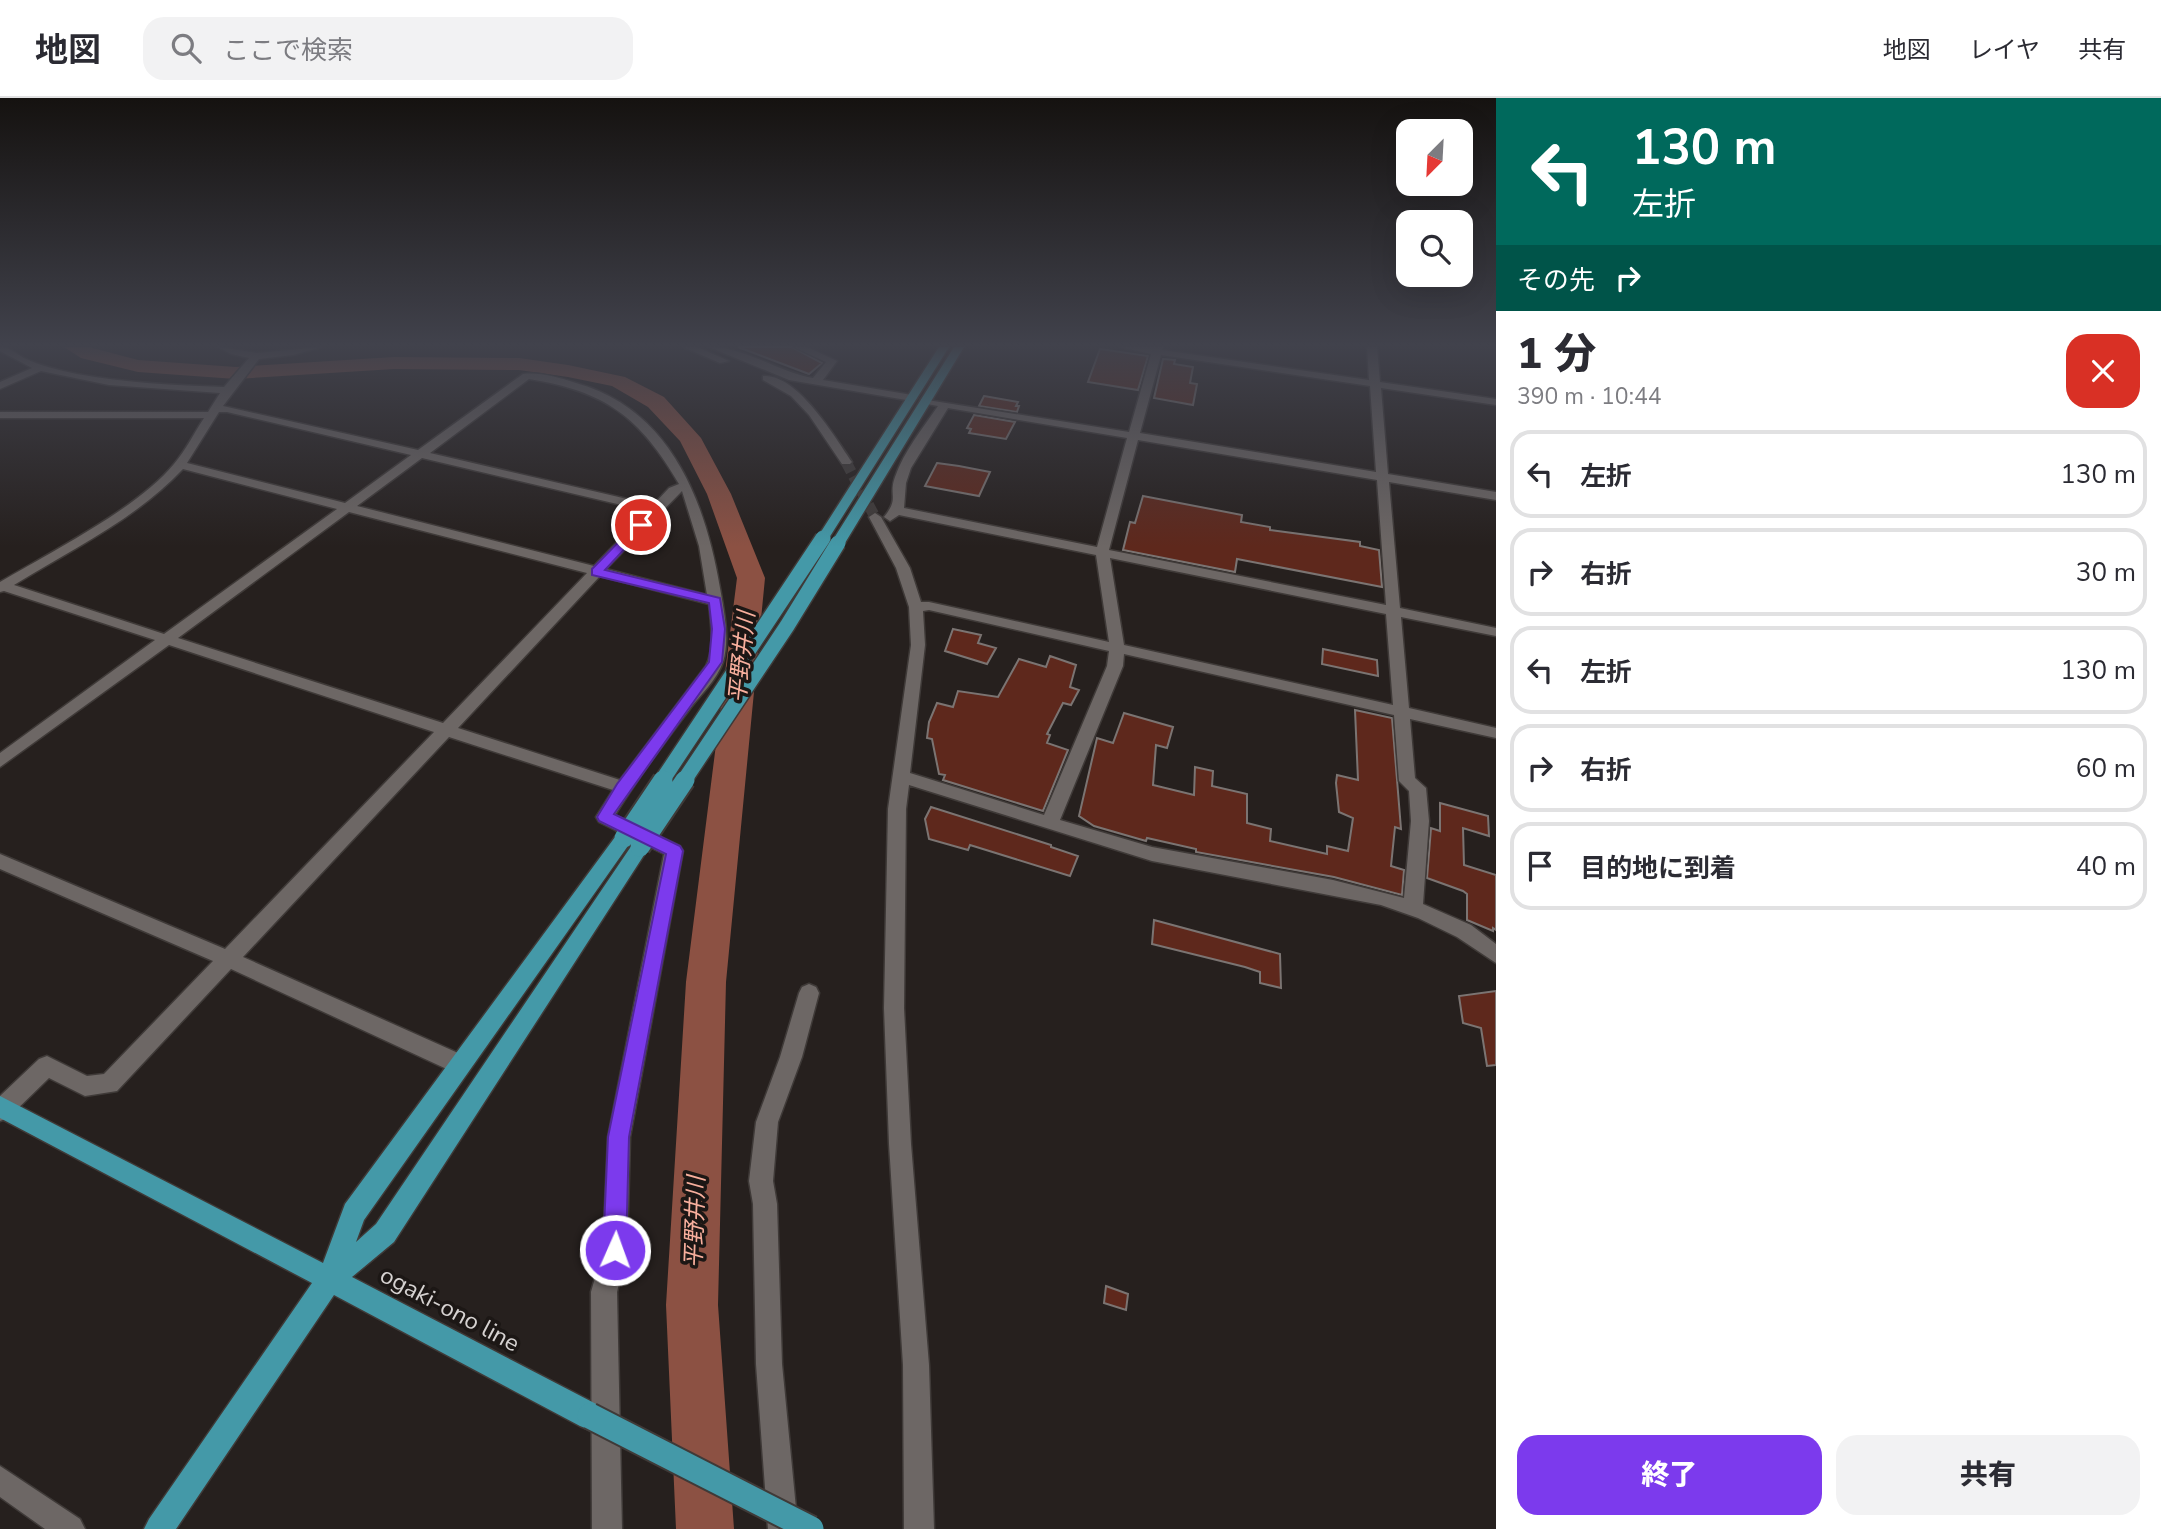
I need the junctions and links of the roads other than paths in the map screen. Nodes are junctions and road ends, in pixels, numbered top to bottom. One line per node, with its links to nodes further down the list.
1 (87, 414): 13 (street)
2 (212, 414): 17 (street)
3 (248, 414): 15 (street)
4 (475, 414): 15 (street)
5 (630, 414): 19 (street)
6 (814, 414): 16 (street)
7 (903, 414): 24 (main road)
8 (917, 414): 24 (main road)
9 (938, 414): 23 (street)
10 (1004, 414): 14 (street)
11 (1139, 414): 14 (street)
12 (1378, 414): 18 (street)
13 (0, 415)
14 (1133, 435): 18 (street); 25 (street)
15 (420, 454): 21 (street); 22 (street)
16 (846, 462)
17 (180, 465): 21 (street); 27 (street)
18 (1383, 477): 20 (street); 30 (street)
19 (686, 485): 22 (street); 28 (street)
20 (1496, 496)
21 (347, 508): 26 (street); 32 (street)
22 (656, 509): 26 (street)
23 (898, 511): 25 (street); 29 (street)
24 (831, 540): 41 (main road, bridge)
25 (1101, 552): 30 (street); 33 (street)
26 (597, 572): 28 (street); 35 (street)
27 (1, 587): 32 (street)
28 (715, 601): 39 (street)
29 (916, 607): 33 (street); 38 (street)
30 (1394, 611): 31 (street); 34 (street)
31 (1496, 632)
32 (167, 638): 35 (street); 37 (street)
33 (1117, 647): 34 (street); 40 (street)
34 (1402, 712): 36 (street); 43 (street)
35 (447, 729): 39 (street); 45 (street)
36 (1496, 733)
37 (0, 761)
38 (903, 777): 40 (street); 56 (street)
39 (623, 788): 53 (street)
40 (1050, 822): 43 (street)
41 (632, 843): 47 (main road); 49 (main road)
42 (0, 861): 45 (street)
43 (1413, 908): 44 (street)
44 (1496, 956)
45 (228, 959): 47 (street); 48 (street)
46 (809, 993): 54 (street)
47 (459, 1064): 49 (main road)
48 (1, 1108): 49 (main road, ogaki-ono line)
49 (330, 1279): 52 (main road); 55 (main road, ogaki-ono line, bridge)
50 (0, 1480): 51 (street)
51 (71, 1529)
52 (159, 1529)
53 (607, 1529)
54 (783, 1529)
55 (811, 1529)
56 (919, 1529)

